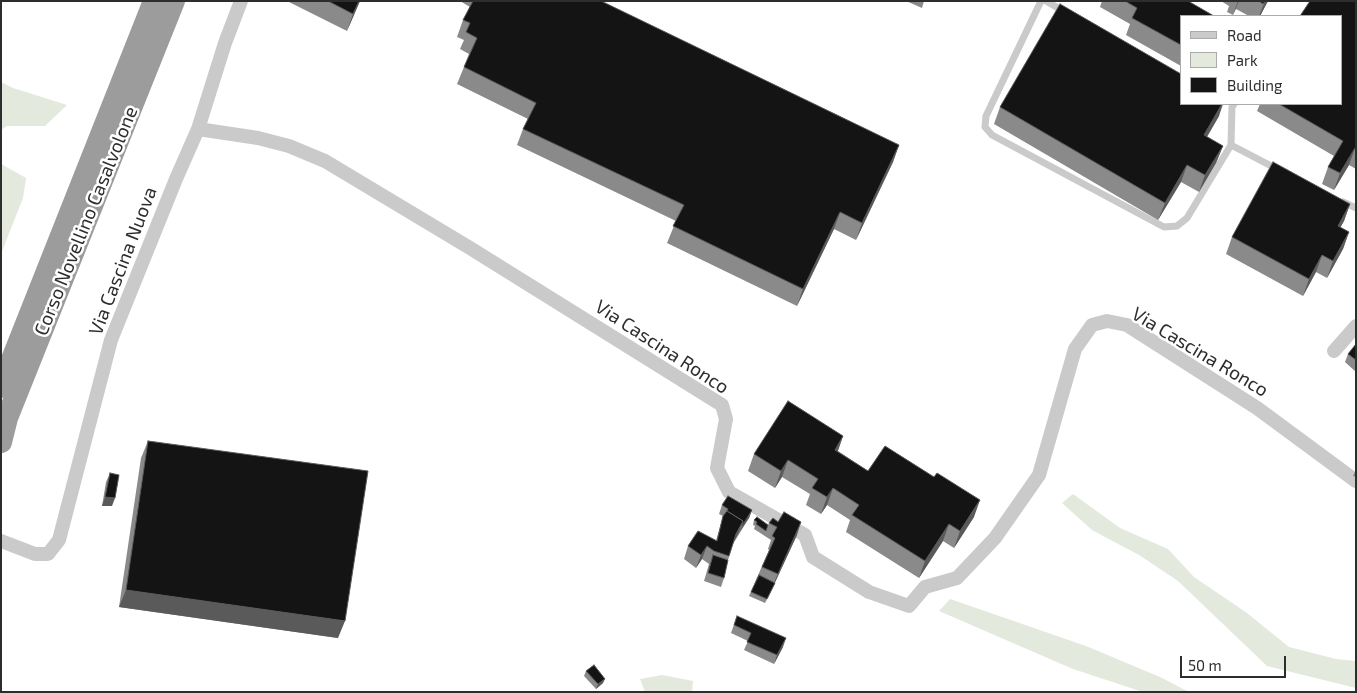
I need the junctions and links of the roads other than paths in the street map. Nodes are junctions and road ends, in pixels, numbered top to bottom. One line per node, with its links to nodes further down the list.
1 (154, 1): 15 (highway, Corso Novellino Casalvolone)
2 (174, 1): 16 (highway, Corso Novellino Casalvolone)
3 (241, 1): 8 (street, Via Cascina Nuova)
4 (1040, 1): 9 (lane)
5 (1046, 1): 6 (lane)
6 (1071, 16)
7 (1230, 105): 9 (lane)
8 (198, 129): 17 (street, Via Cascina Ronco); 18 (street, Via Cascina Nuova)
9 (1231, 145): 10 (lane)
10 (1286, 173)
11 (1338, 199): 12 (lane)
12 (1356, 208)
13 (1356, 326): 14 (street)
14 (1334, 351)
15 (1, 387)
16 (1, 442)
17 (1356, 481)
18 (1, 541)

